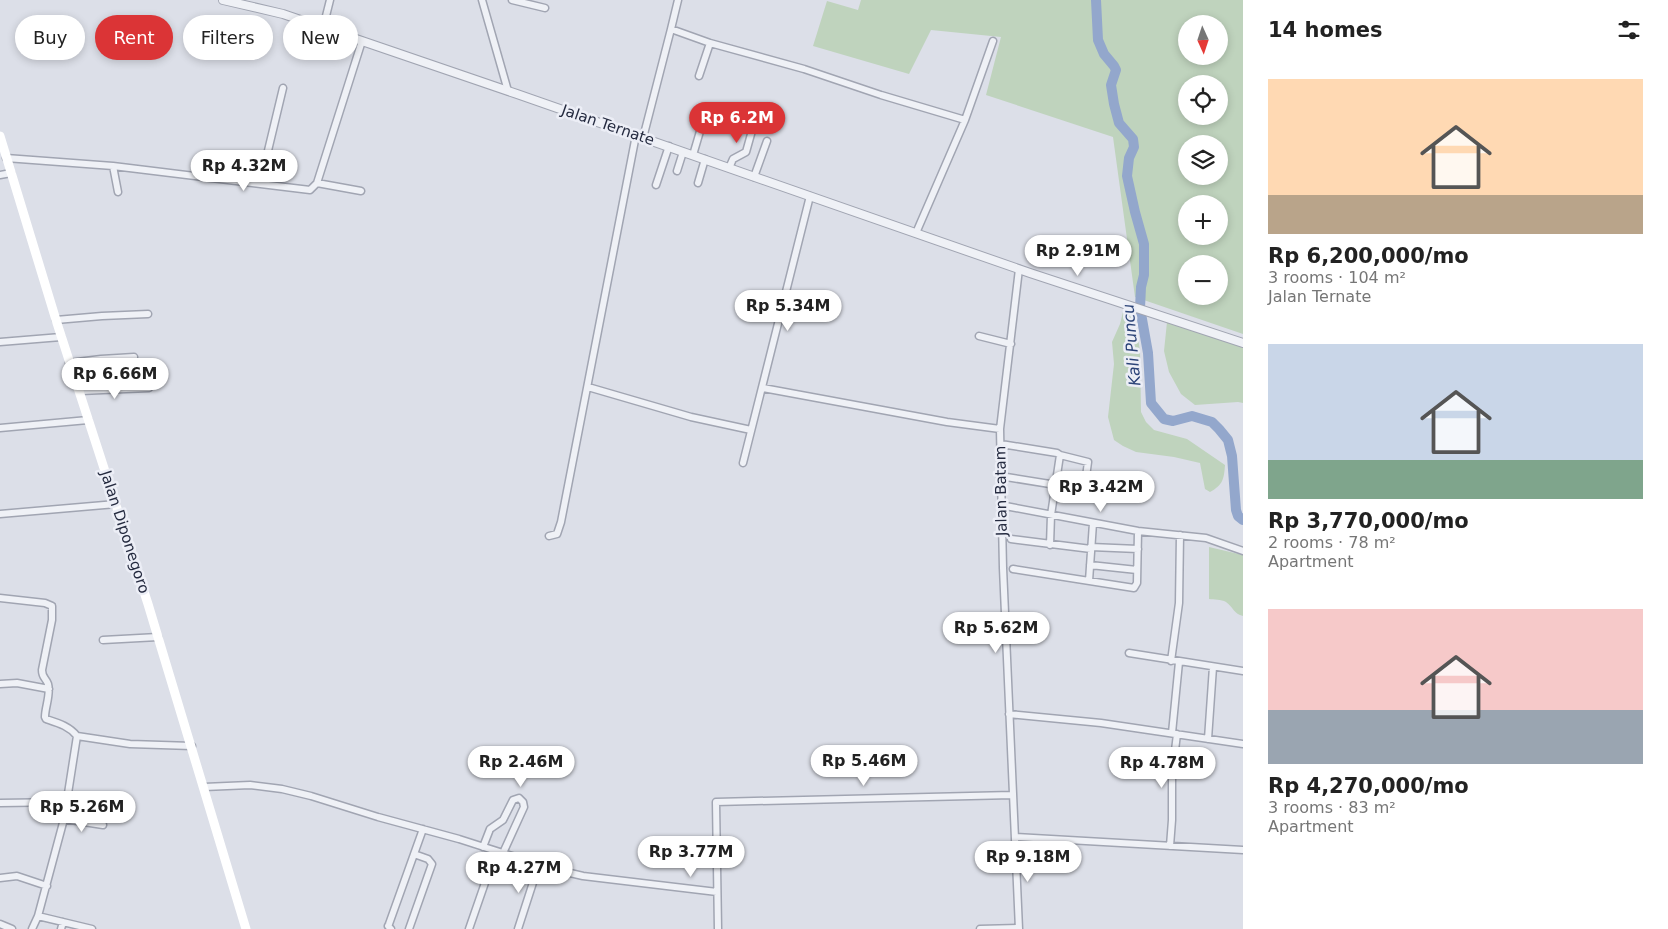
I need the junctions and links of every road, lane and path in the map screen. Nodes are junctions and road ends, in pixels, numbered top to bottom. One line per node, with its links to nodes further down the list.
1 (223, 0): 6 (street, Jalan Ternate)
2 (330, 0): 9 (street)
3 (482, 0): 17 (street)
4 (512, 0): 7 (street)
5 (678, 0): 10 (street)
6 (246, 3): 8 (street, Jalan Ternate)
7 (545, 8)
8 (286, 15)
9 (326, 15)
10 (671, 30): 14 (street); 22 (street)
11 (358, 40): 12 (street, Jalan Ternate)
12 (362, 41): 17 (street, Jalan Ternate); 35 (street)
13 (993, 41): 20 (street)
14 (710, 43): 15 (street); 20 (street)
15 (699, 76)
16 (283, 88): 37 (street)
17 (508, 91): 22 (street, Jalan Ternate)
18 (706, 111): 26 (street)
19 (755, 120): 30 (street)
20 (966, 120): 42 (street)
21 (0, 136): 27 (main road, Jalan Diponegoro)
22 (640, 136): 24 (street, Jalan Ternate); 53 (street)
23 (767, 141): 34 (street)
24 (668, 146): 25 (street, Jalan Ternate); 38 (street)
25 (683, 152): 26 (street, Jalan Ternate); 31 (street)
26 (692, 155): 28 (street, Jalan Ternate)
27 (6, 158): 29 (street); 32 (main road, Jalan Diponegoro)
28 (705, 160): 30 (street, Jalan Ternate); 36 (street)
29 (113, 166): 37 (street); 40 (street)
30 (729, 168): 34 (street, Jalan Ternate)
31 (677, 171)
32 (11, 173): 33 (street); 45 (main road, Jalan Diponegoro)
33 (0, 175)
34 (754, 177): 41 (street, Jalan Ternate)
35 (317, 183): 37 (street); 39 (street)
36 (698, 183)
37 (260, 184)
38 (656, 185)
39 (361, 191)
40 (118, 192)
41 (810, 196): 42 (street, Jalan Ternate); 55 (street)
42 (916, 233): 43 (street, Jalan Ternate)
43 (1019, 269): 49 (street, Jalan Ternate); 50 (street, Jalan Batam)
44 (148, 314): 45 (street)
45 (56, 320): 47 (main road, Jalan Diponegoro)
46 (979, 336): 50 (street)
47 (61, 337): 48 (street); 52 (main road, Jalan Diponegoro)
48 (0, 342)
49 (1243, 343)
50 (1011, 344): 59 (street, Jalan Batam)
51 (134, 357): 52 (street)
52 (69, 363): 56 (main road, Jalan Diponegoro)
53 (588, 387): 60 (street); 73 (street)
54 (149, 388): 56 (street)
55 (763, 388): 59 (street); 60 (street)
56 (80, 391): 57 (main road, Jalan Diponegoro)
57 (88, 420): 58 (street); 66 (main road, Jalan Diponegoro)
58 (0, 428)
59 (1000, 429): 61 (street, Jalan Batam)
60 (751, 430): 63 (street)
61 (1001, 444): 62 (street); 64 (street, Jalan Batam)
62 (1060, 455): 65 (street); 65 (street)
63 (744, 463)
64 (1000, 476): 65 (street); 67 (street, Jalan Batam)
65 (1056, 482): 69 (street)
66 (116, 504): 68 (street); 84 (main road, Jalan Diponegoro)
67 (1000, 505): 69 (street); 93 (street, Jalan Batam)
68 (0, 514)
69 (1051, 515): 70 (street); 75 (street)
70 (1093, 523): 71 (street); 76 (street)
71 (1138, 531): 72 (street); 77 (street)
72 (1180, 535): 78 (street); 87 (street)
73 (549, 536)
74 (1011, 539): 75 (street)
75 (1050, 545): 76 (street)
76 (1091, 548): 77 (street); 79 (street)
77 (1138, 549): 81 (street)
78 (1243, 551)
79 (1090, 565): 81 (street); 82 (street)
80 (1013, 569): 82 (street)
81 (1137, 570): 82 (street)
82 (1089, 581)
83 (0, 598): 92 (street)
84 (158, 637): 85 (street); 98 (main road, Jalan Diponegoro)
85 (103, 640)
86 (1129, 654): 87 (street)
87 (1171, 661): 88 (street)
88 (1179, 662): 89 (street); 94 (street)
89 (1212, 667): 90 (street); 96 (street)
90 (1243, 671)
91 (0, 684): 92 (street)
92 (49, 689): 95 (street)
93 (1009, 714): 94 (street); 100 (street, Jalan Batam)
94 (1174, 733): 96 (street); 107 (street)
95 (78, 736): 98 (street); 101 (street)
96 (1208, 739): 97 (street)
97 (1243, 744)
98 (192, 746): 99 (main road, Jalan Diponegoro)
99 (204, 787): 105 (street); 124 (main road, Jalan Diponegoro)
100 (1012, 795): 106 (street, Jalan Batam); 115 (street)
101 (66, 802): 102 (street); 103 (street)
102 (0, 803)
103 (64, 818): 104 (street); 114 (street)
104 (103, 825)
105 (423, 829): 108 (street); 111 (street)
106 (1015, 837): 107 (street); 119 (street, Jalan Batam)
107 (1170, 846): 109 (street)
108 (483, 847): 110 (street); 110 (street)
109 (1243, 850)
110 (500, 852): 112 (street); 127 (street)
111 (414, 854): 125 (street); 126 (street)
112 (539, 864): 115 (street); 128 (street)
113 (0, 878): 114 (street)
114 (47, 886): 116 (street)
115 (717, 892): 129 (street)
116 (38, 916): 117 (street); 121 (street)
117 (63, 922): 122 (street); 123 (street)
118 (0, 924): 120 (street)
119 (1019, 928): 130 (street)
120 (12, 929)
121 (32, 929)
122 (61, 929)
123 (92, 929)
124 (246, 929)
125 (391, 929)
126 (409, 929)
127 (469, 929)
128 (518, 929)
129 (718, 929)
130 (980, 929)

